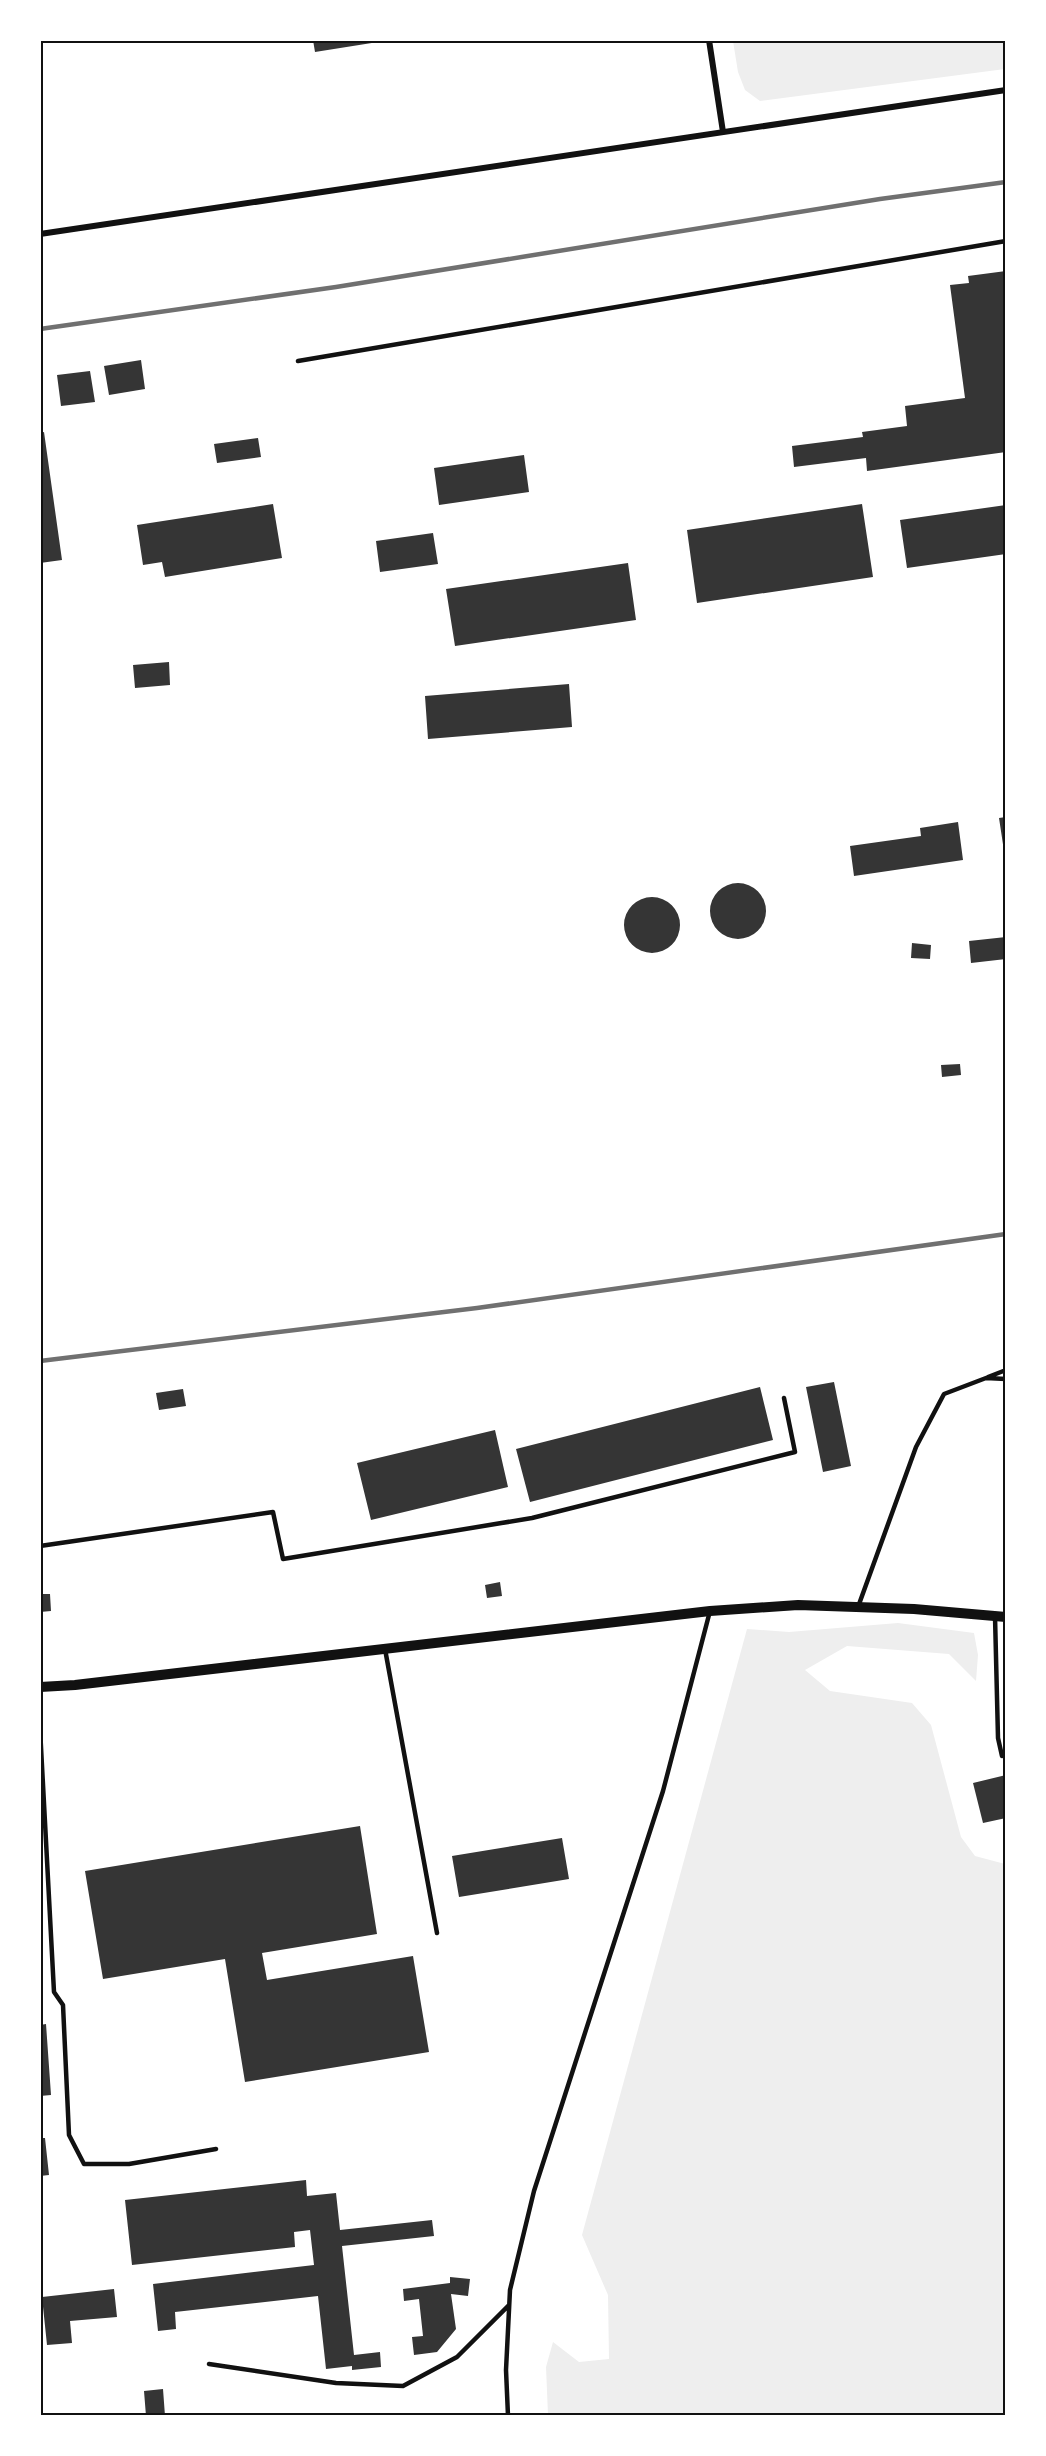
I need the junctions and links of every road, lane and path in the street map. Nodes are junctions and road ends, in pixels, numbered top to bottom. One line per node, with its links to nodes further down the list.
1 (709, 40): 3 (street)
2 (1005, 90): 3 (street)
3 (723, 132): 4 (street)
4 (40, 234)
5 (1005, 241): 6 (lane)
6 (298, 361)
7 (1005, 1370): 8 (lane)
8 (986, 1378): 9 (lane); 12 (lane)
9 (1005, 1379)
10 (784, 1398): 11 (lane)
11 (40, 1546)
12 (858, 1607): 13 (street); 14 (street)
13 (710, 1611): 15 (street); 21 (lane)
14 (1000, 1616): 18 (lane)
15 (385, 1649): 16 (street); 19 (lane)
16 (40, 1687)
17 (40, 1728): 20 (lane)
18 (1002, 1756)
19 (437, 1933)
20 (216, 2149)
21 (509, 2305): 22 (lane); 23 (lane)
22 (209, 2364)
23 (508, 2415)

